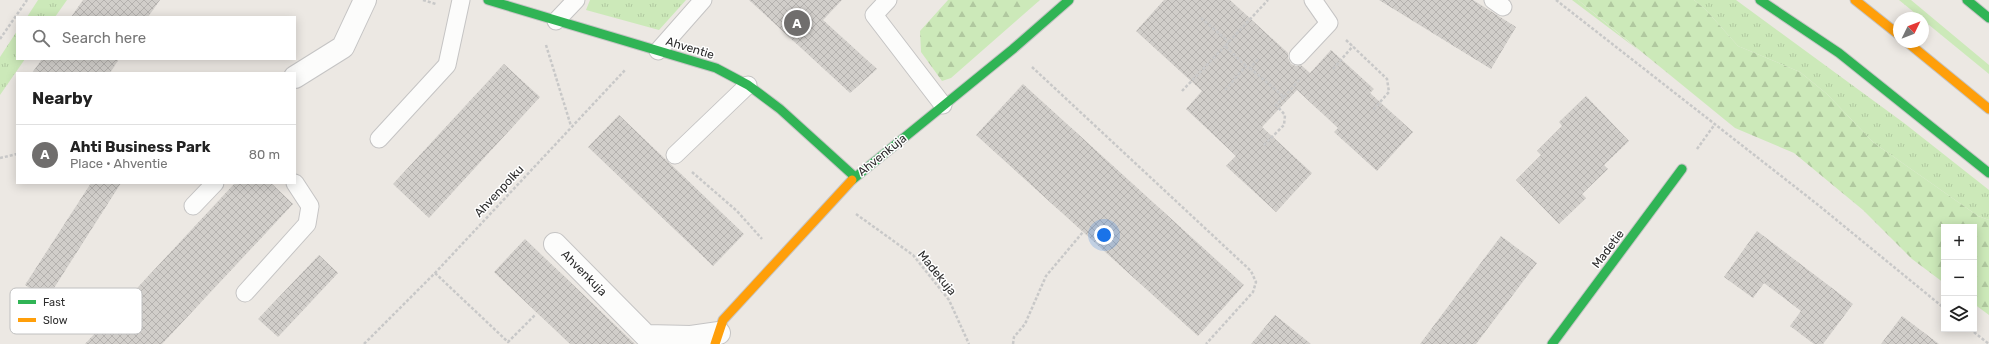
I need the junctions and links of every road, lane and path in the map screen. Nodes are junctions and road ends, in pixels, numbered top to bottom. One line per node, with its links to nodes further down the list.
1 (27, 0): 16 (path)
2 (365, 0): 37 (street)
3 (423, 0): 15 (path)
4 (488, 0): 20 (main road, Ahventie)
5 (576, 0): 20 (lane)
6 (703, 0): 31 (lane)
7 (888, 0): 41 (lane)
8 (1070, 0): 30 (main road, Ahvenkuja)
9 (1268, 0): 25 (path)
10 (1313, 0): 21 (lane)
11 (1556, 0): 44 (path)
12 (1760, 0): 52 (main road)
13 (1855, 0): 22 (main road)
14 (1967, 0): 19 (main road)
15 (460, 6): 46 (lane)
16 (16, 16)
17 (16, 16): 24 (path)
18 (1201, 18): 25 (path)
19 (1989, 18)
20 (556, 21): 26 (main road, Ahventie)
21 (1329, 23): 28 (path); 32 (lane)
22 (1893, 30)
23 (544, 37): 45 (path)
24 (0, 40)
25 (1229, 42): 27 (path)
26 (634, 44): 31 (main road, Ahventie); 45 (path, Ahvenpolku)
27 (1225, 46): 34 (path); 40 (path)
28 (1353, 46): 36 (path); 43 (path)
29 (1914, 48): 42 (main road)
30 (1013, 49): 41 (main road, Ahvenkuja); 71 (path)
31 (658, 51): 38 (main road, Ahventie)
32 (1298, 56)
33 (1259, 58): 35 (path)
34 (1246, 66): 35 (path); 39 (path)
35 (1250, 68): 47 (path)
36 (1333, 69)
37 (296, 76)
38 (748, 85): 49 (lane); 53 (main road, Ahventie)
39 (1225, 90)
40 (1182, 91)
41 (943, 105): 53 (main road, Ahvenkuja)
42 (1989, 109)
43 (1372, 111)
44 (1715, 124): 51 (path); 63 (path)
45 (572, 127): 61 (path, Ahvenpolku)
46 (379, 139)
47 (1264, 146)
48 (16, 154): 50 (path)
49 (675, 155): 60 (path)
50 (0, 158)
51 (1682, 169): 72 (main road, Madetie)
52 (1989, 173)
53 (855, 177): 56 (main road, Ahvenkuja)
54 (214, 184): 57 (lane)
55 (296, 184): 62 (lane)
56 (835, 199): 60 (main road, Ahvenkuja); 69 (path, Madekuja)
57 (193, 206)
58 (1083, 232): 70 (path)
59 (555, 244): 66 (street, Ahvenkuja)
60 (781, 258): 66 (main road, Ahvenkuja)
61 (435, 273): 67 (path); 68 (path, Ahvenpolku)
62 (245, 293)
63 (1941, 306)
64 (536, 314): 67 (path)
65 (1974, 332): 73 (path)
66 (717, 339)
67 (508, 343)
68 (364, 344)
69 (968, 344)
70 (1013, 344)
71 (1206, 344)
72 (1552, 344)
73 (1989, 344)

